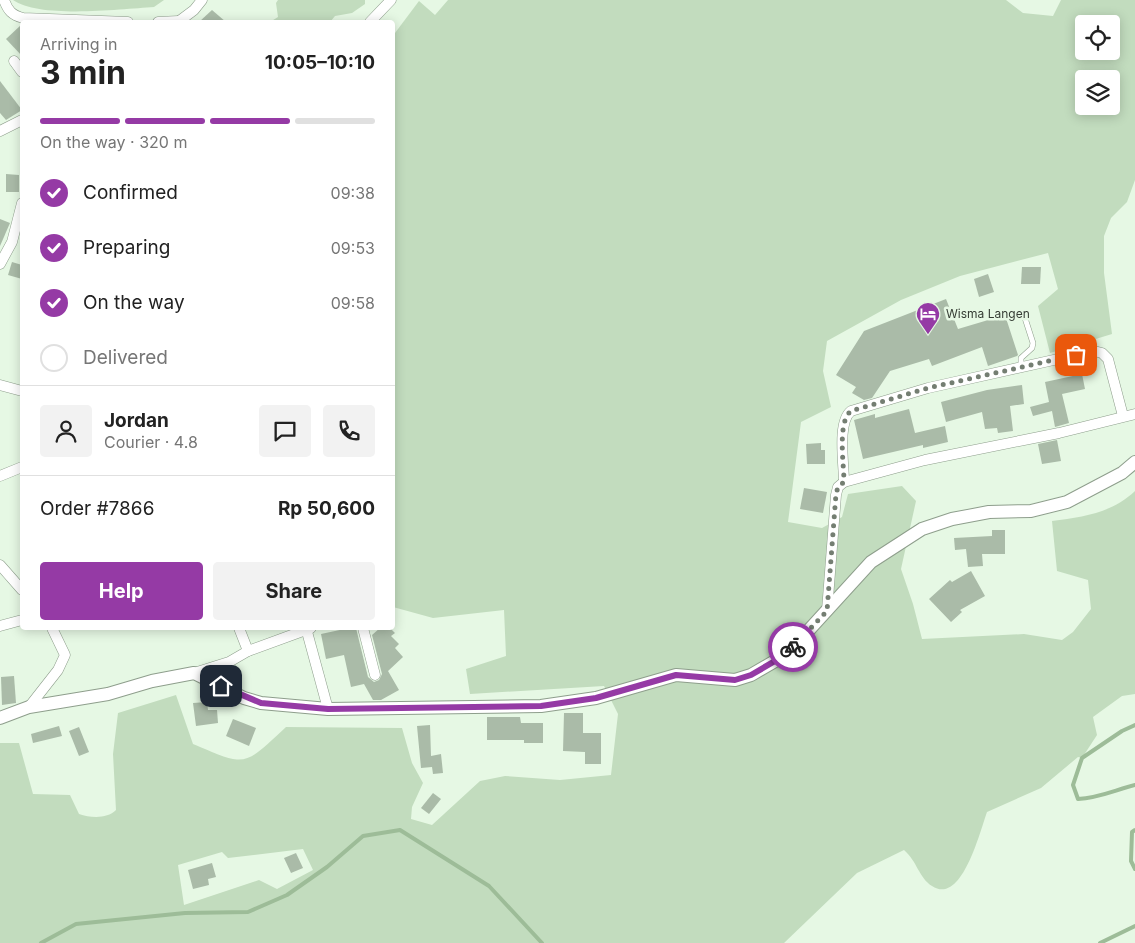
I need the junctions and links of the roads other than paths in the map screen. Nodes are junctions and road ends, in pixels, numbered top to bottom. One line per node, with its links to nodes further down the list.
1 (4, 0): 4 (street)
2 (202, 0): 5 (street)
3 (391, 0): 6 (street)
4 (76, 20)
5 (181, 20)
6 (372, 20)
7 (14, 61): 8 (street)
8 (20, 69)
9 (20, 121): 10 (street)
10 (2, 127)
11 (20, 212): 12 (street)
12 (0, 264)
13 (1023, 312): 14 (lane)
14 (1021, 368): 18 (street); 22 (street)
15 (0, 385): 16 (street)
16 (20, 390)
17 (1135, 414): 18 (street)
18 (1123, 416): 22 (street)
19 (1135, 462): 25 (street)
20 (20, 468): 21 (street)
21 (0, 476)
22 (844, 482): 25 (street)
23 (0, 565): 24 (street)
24 (20, 588)
25 (827, 611): 37 (street)
26 (20, 621): 27 (street)
27 (0, 626)
28 (53, 630): 36 (street)
29 (240, 630): 33 (street)
30 (303, 630): 33 (street)
31 (308, 630): 37 (street)
32 (364, 630): 35 (street)
33 (248, 651): 34 (street)
34 (194, 673): 36 (street); 37 (street)
35 (375, 674)
36 (29, 707): 38 (street)
37 (328, 709)
38 (0, 718)

